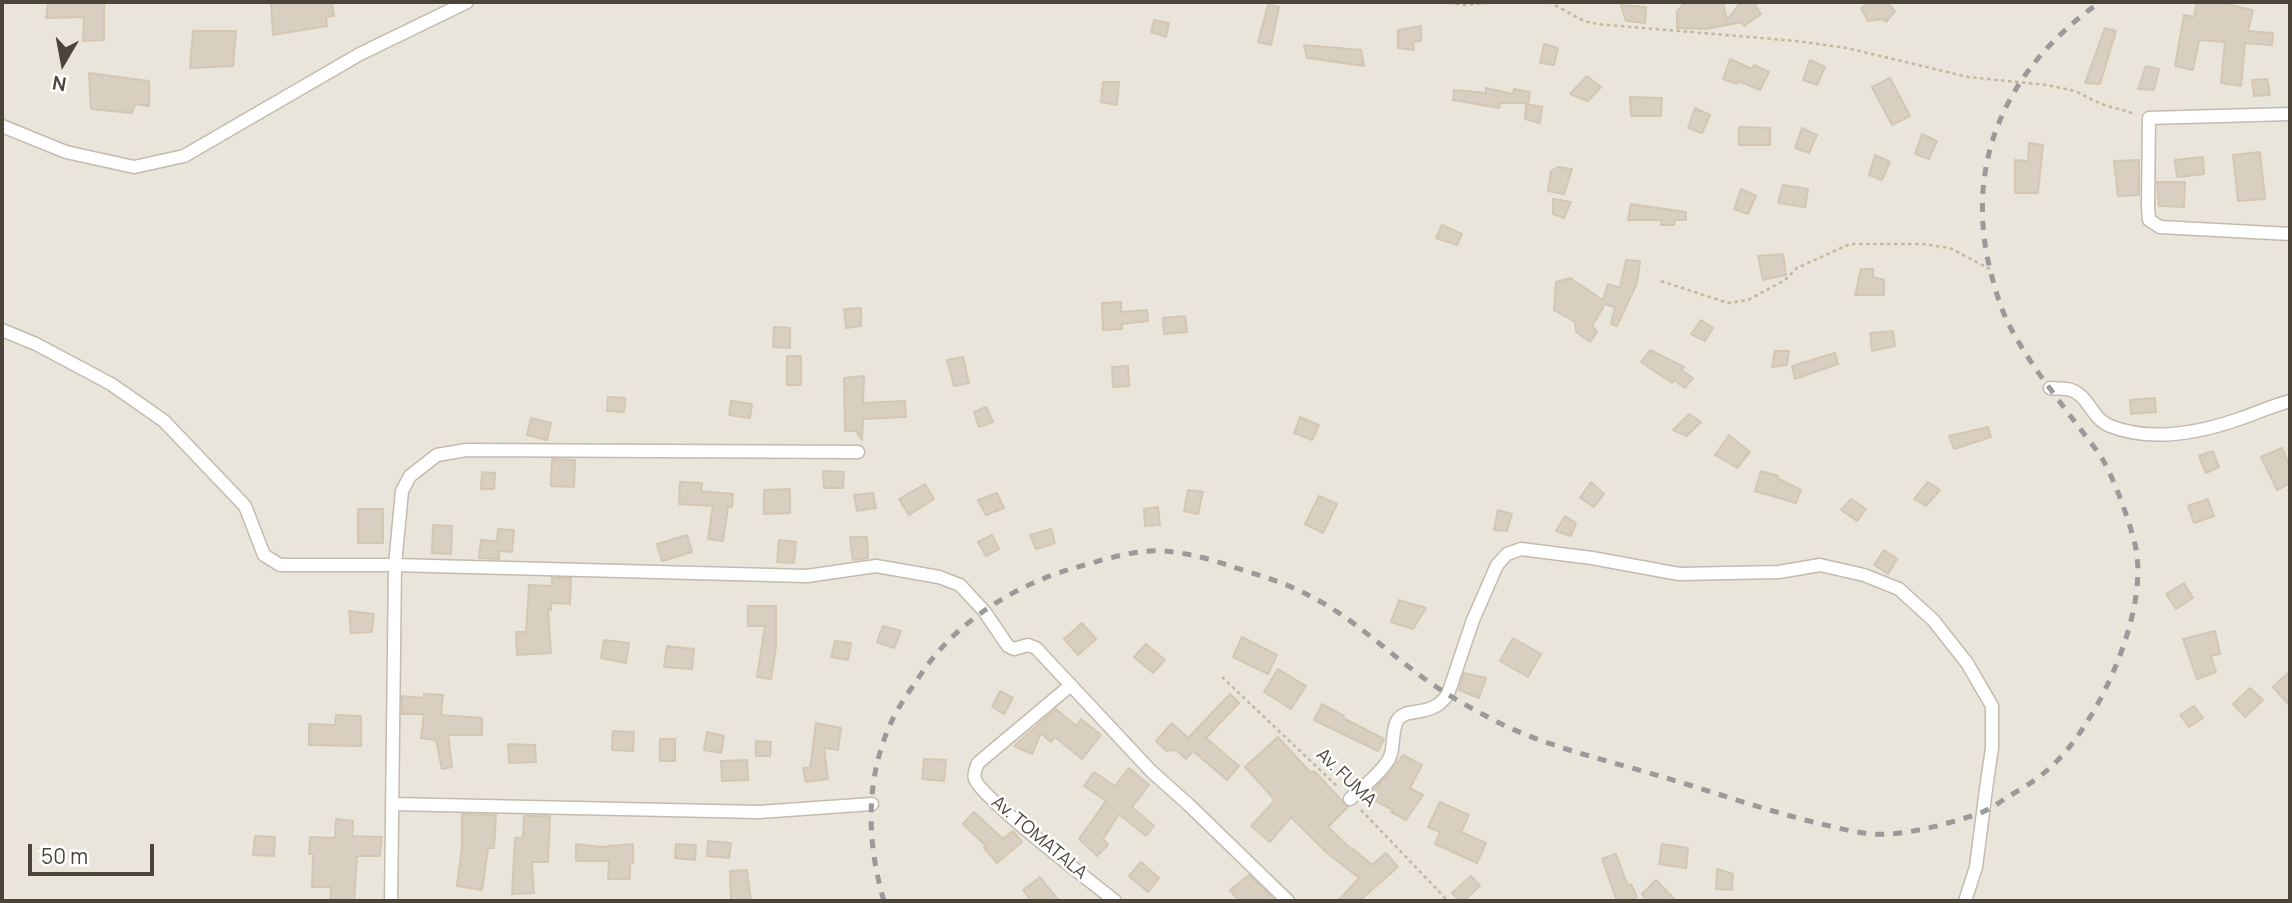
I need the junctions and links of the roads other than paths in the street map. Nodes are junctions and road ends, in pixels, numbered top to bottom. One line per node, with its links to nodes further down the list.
1 (467, 2): 3 (street)
2 (2290, 114): 4 (street)
3 (2, 126)
4 (2290, 234)
5 (2, 330): 9 (street)
6 (2050, 388): 7 (street)
7 (2290, 401)
8 (858, 452): 9 (street)
9 (395, 565): 10 (street); 12 (street)
10 (1071, 685): 15 (street, Av. TOMATALA); 16 (street)
11 (1350, 799): 17 (street)
12 (392, 804): 13 (street); 14 (street)
13 (872, 804)
14 (391, 901)
15 (1115, 901)
16 (1288, 901)
17 (1965, 901)

